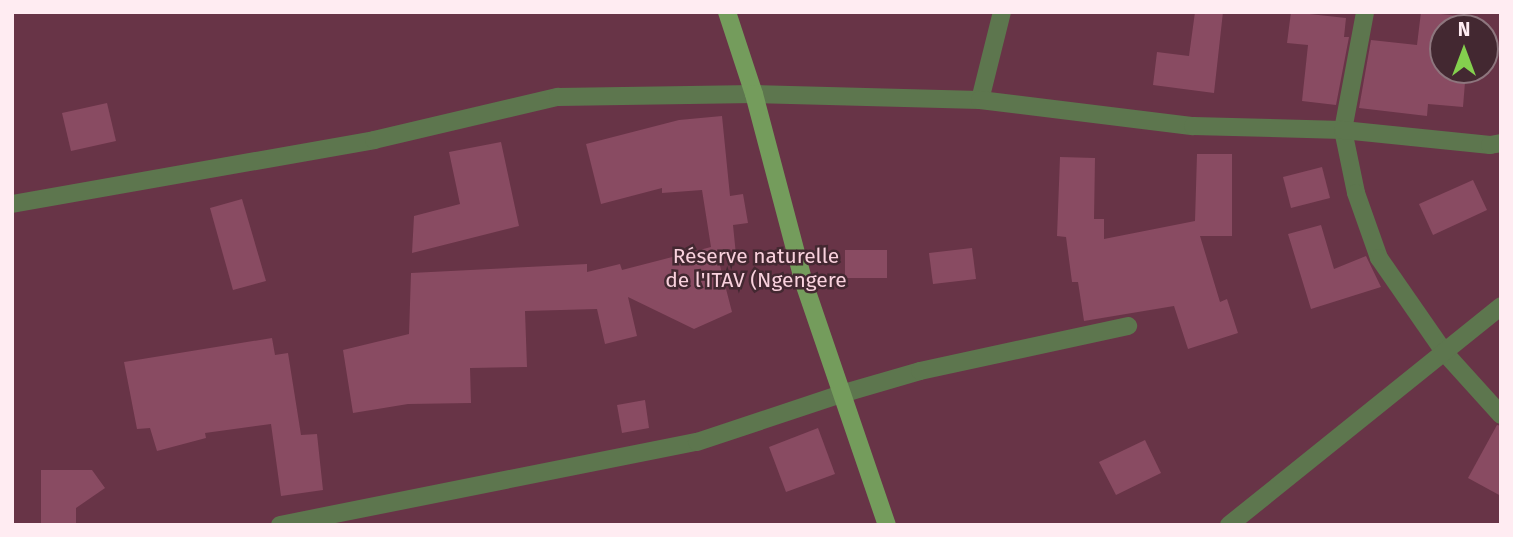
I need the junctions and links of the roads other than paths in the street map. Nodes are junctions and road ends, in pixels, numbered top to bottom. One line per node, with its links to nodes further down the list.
1 (727, 12): 4 (street)
2 (1002, 12): 5 (street)
3 (1365, 12): 6 (street)
4 (754, 94): 5 (street); 8 (street); 12 (street)
5 (980, 100): 6 (street)
6 (1343, 130): 7 (street); 11 (street)
7 (1501, 143)
8 (12, 204)
9 (1501, 306): 11 (street)
10 (1128, 326): 12 (street)
11 (1444, 352): 13 (street); 16 (street)
12 (841, 394): 14 (street); 15 (street)
13 (1501, 415)
14 (280, 525)
15 (887, 525)
16 (1228, 525)

